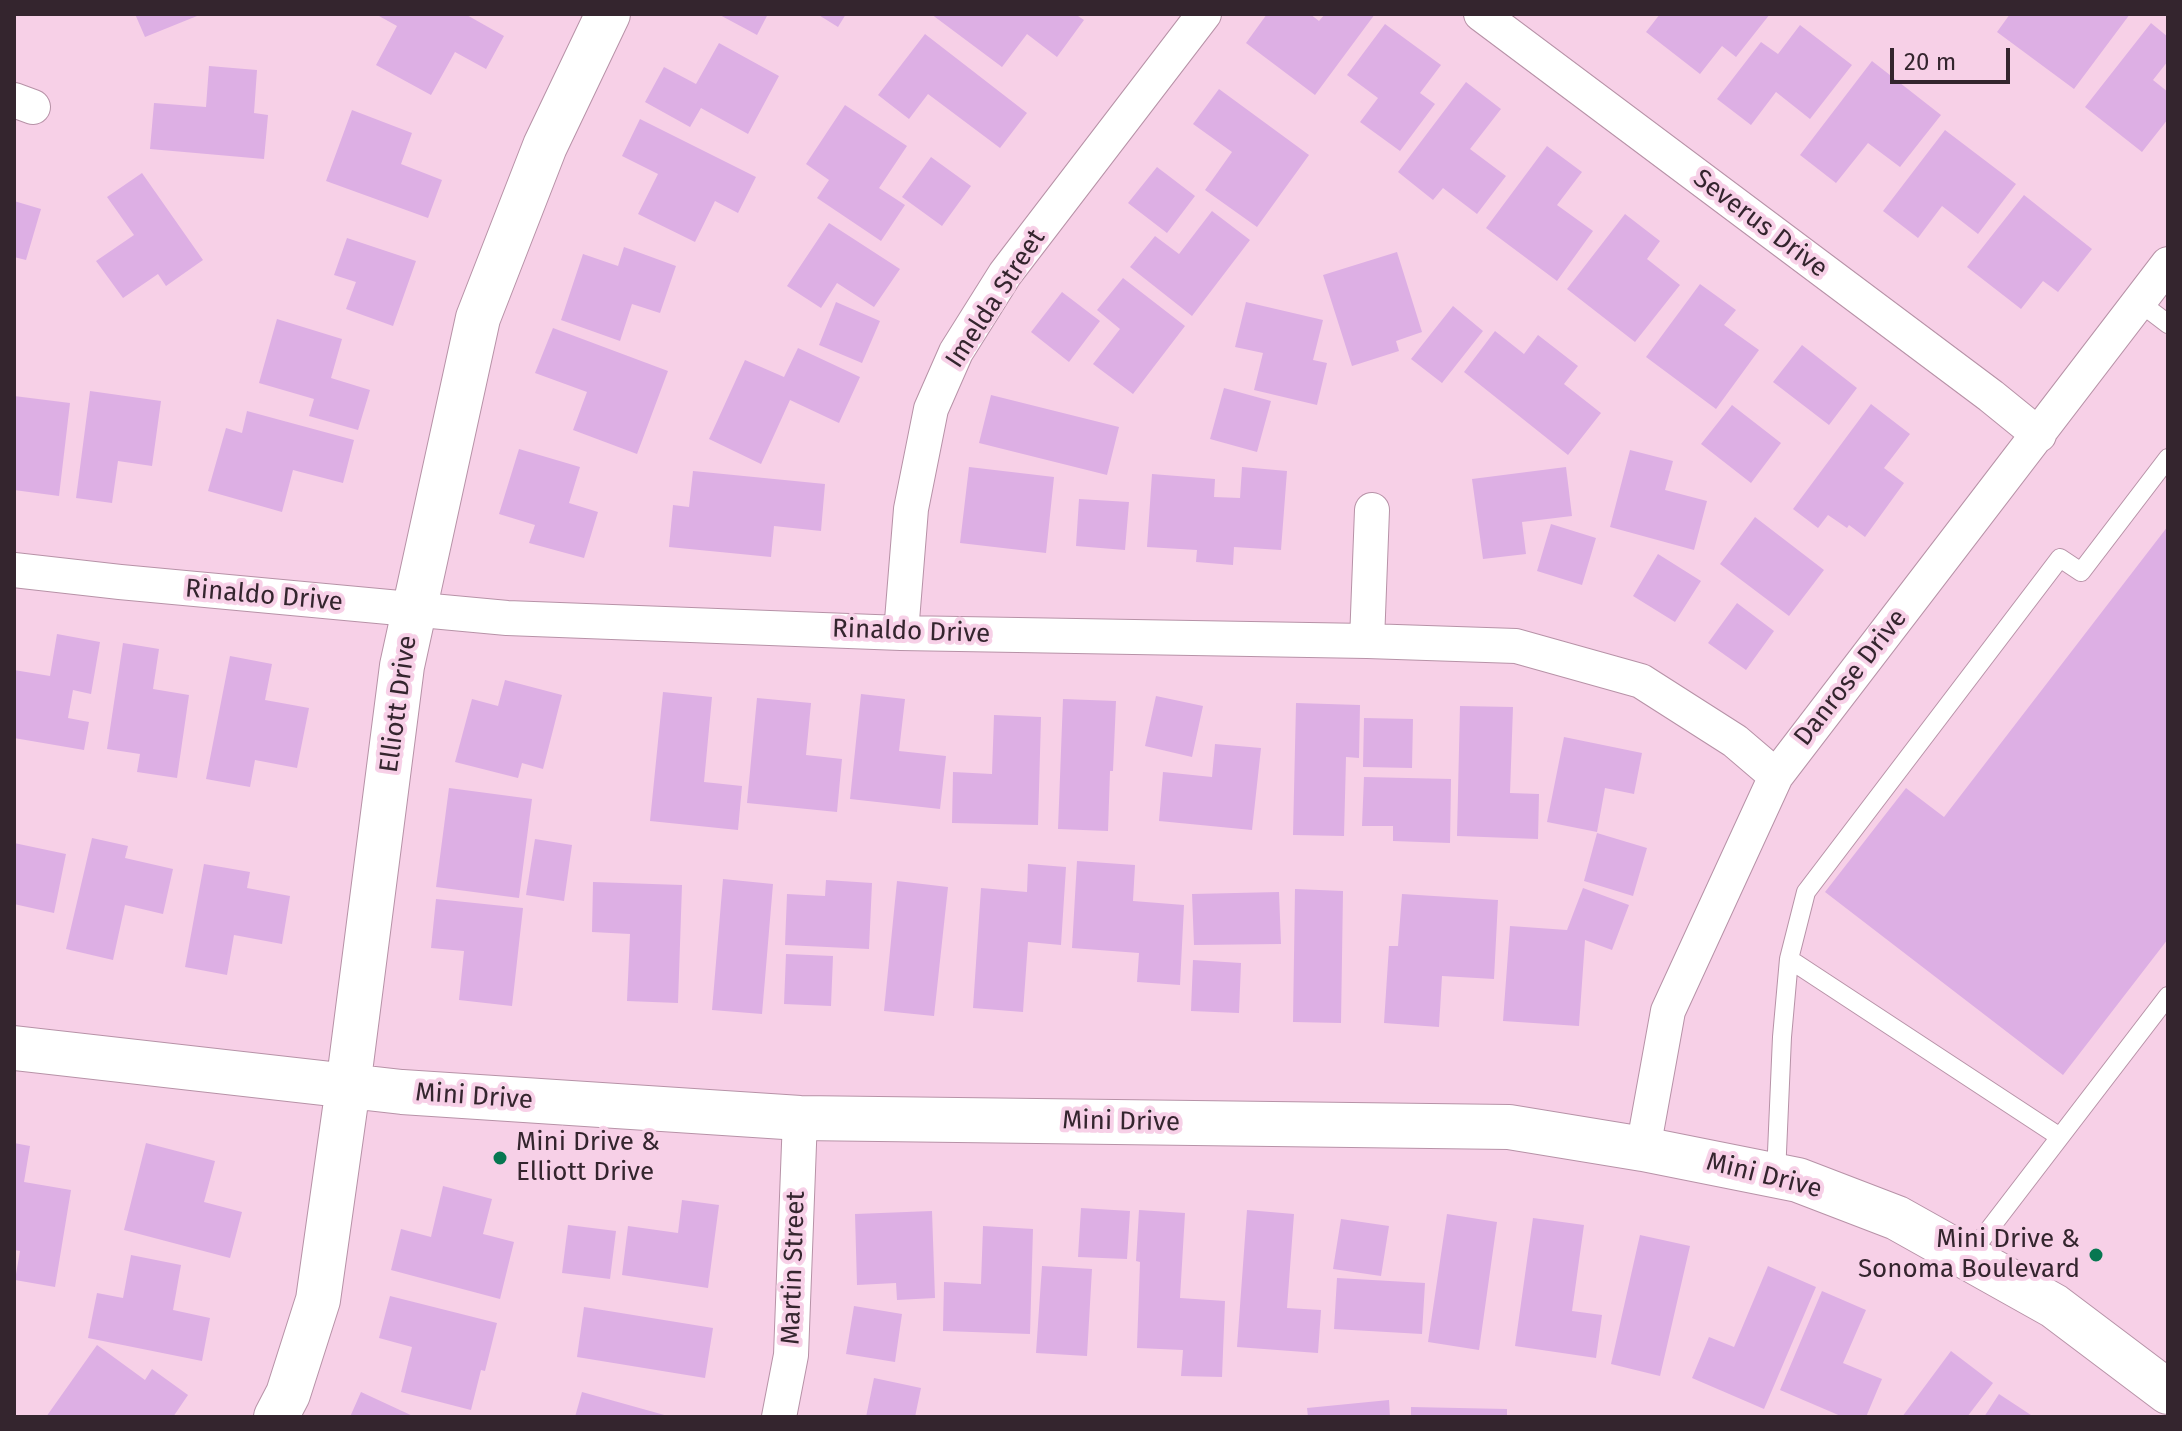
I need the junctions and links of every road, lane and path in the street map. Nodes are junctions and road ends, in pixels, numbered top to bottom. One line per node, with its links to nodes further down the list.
1 (608, 14): 11 (street, Elliott Drive)
2 (1204, 14): 12 (street, Imelda Street)
3 (1481, 14): 7 (street, Severus Drive)
4 (2168, 264): 5 (street, Danrose Drive)
5 (2139, 302): 6 (lane); 7 (street, Danrose Drive)
6 (2168, 324)
7 (2039, 435): 14 (street, Danrose Drive)
8 (2168, 458): 15 (lane)
9 (1372, 510): 13 (street)
10 (14, 570): 11 (street, Rinaldo Drive)
11 (413, 610): 12 (street, Rinaldo Drive); 18 (street, Elliott Drive)
12 (901, 633): 13 (street, Rinaldo Drive)
13 (1367, 641): 14 (street, Rinaldo Drive)
14 (1776, 776): 21 (street, Danrose Drive)
15 (1789, 959): 20 (lane); 22 (lane)
16 (2168, 996): 20 (lane)
17 (14, 1048): 18 (street, Mini Drive)
18 (348, 1087): 19 (street, Mini Drive); 25 (street, Elliott Drive)
19 (800, 1118): 21 (street, Mini Drive); 26 (street, Martin Street)
20 (2060, 1137): 23 (lane)
21 (1643, 1149): 22 (street, Mini Drive)
22 (1776, 1175): 23 (street, Mini Drive)
23 (1968, 1257): 24 (street, Mini Drive)
24 (2168, 1392)
25 (276, 1417)
26 (779, 1417)

